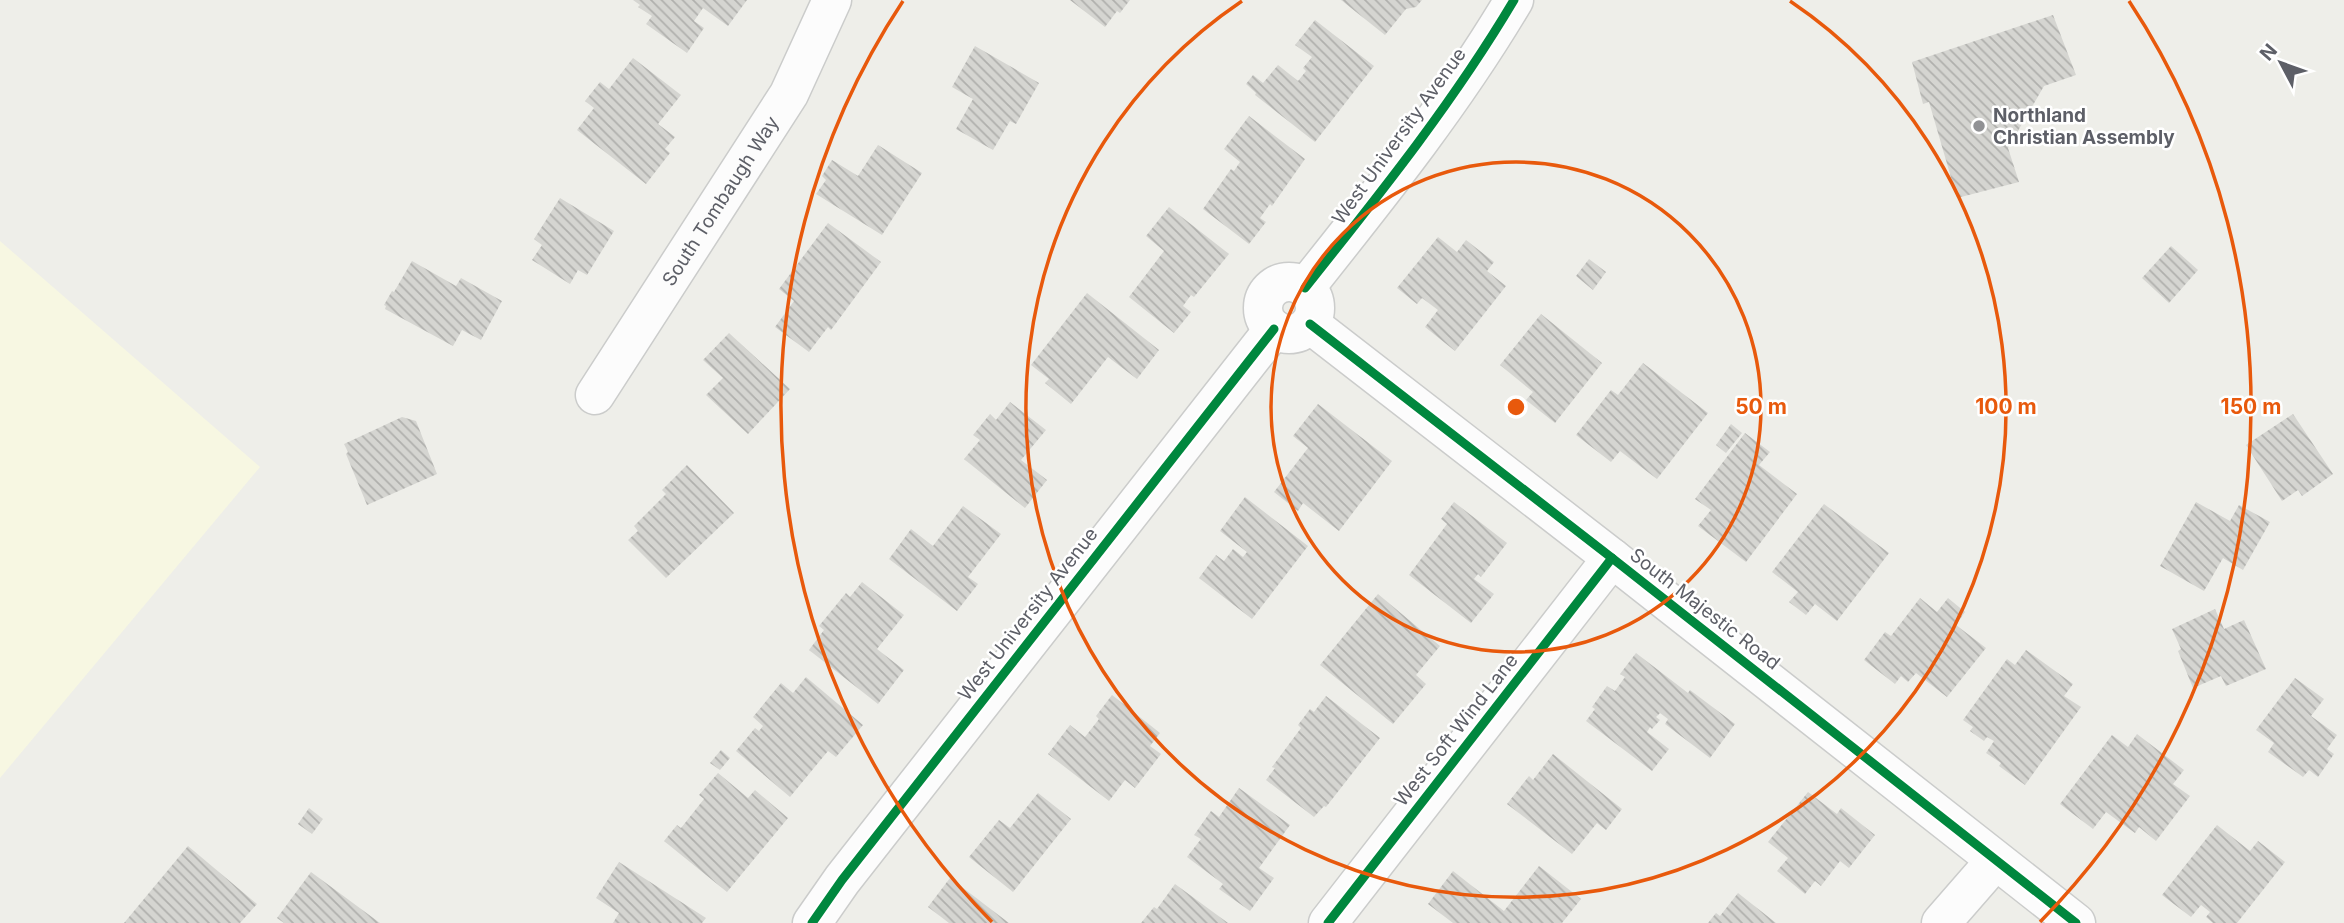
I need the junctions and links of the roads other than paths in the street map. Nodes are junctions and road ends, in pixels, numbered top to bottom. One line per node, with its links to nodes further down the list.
1 (832, 0): 4 (street, South Tombaugh Way)
2 (1514, 0): 3 (street, West University Avenue)
3 (1296, 313): 5 (street, South Majestic Road); 7 (street, West University Avenue)
4 (595, 395)
5 (1612, 558): 6 (street, South Majestic Road); 8 (street, West Soft Wind Lane)
6 (1995, 861): 9 (street); 10 (street, South Majestic Road)
7 (812, 923)
8 (1328, 923)
9 (1941, 923)
10 (2076, 923)

